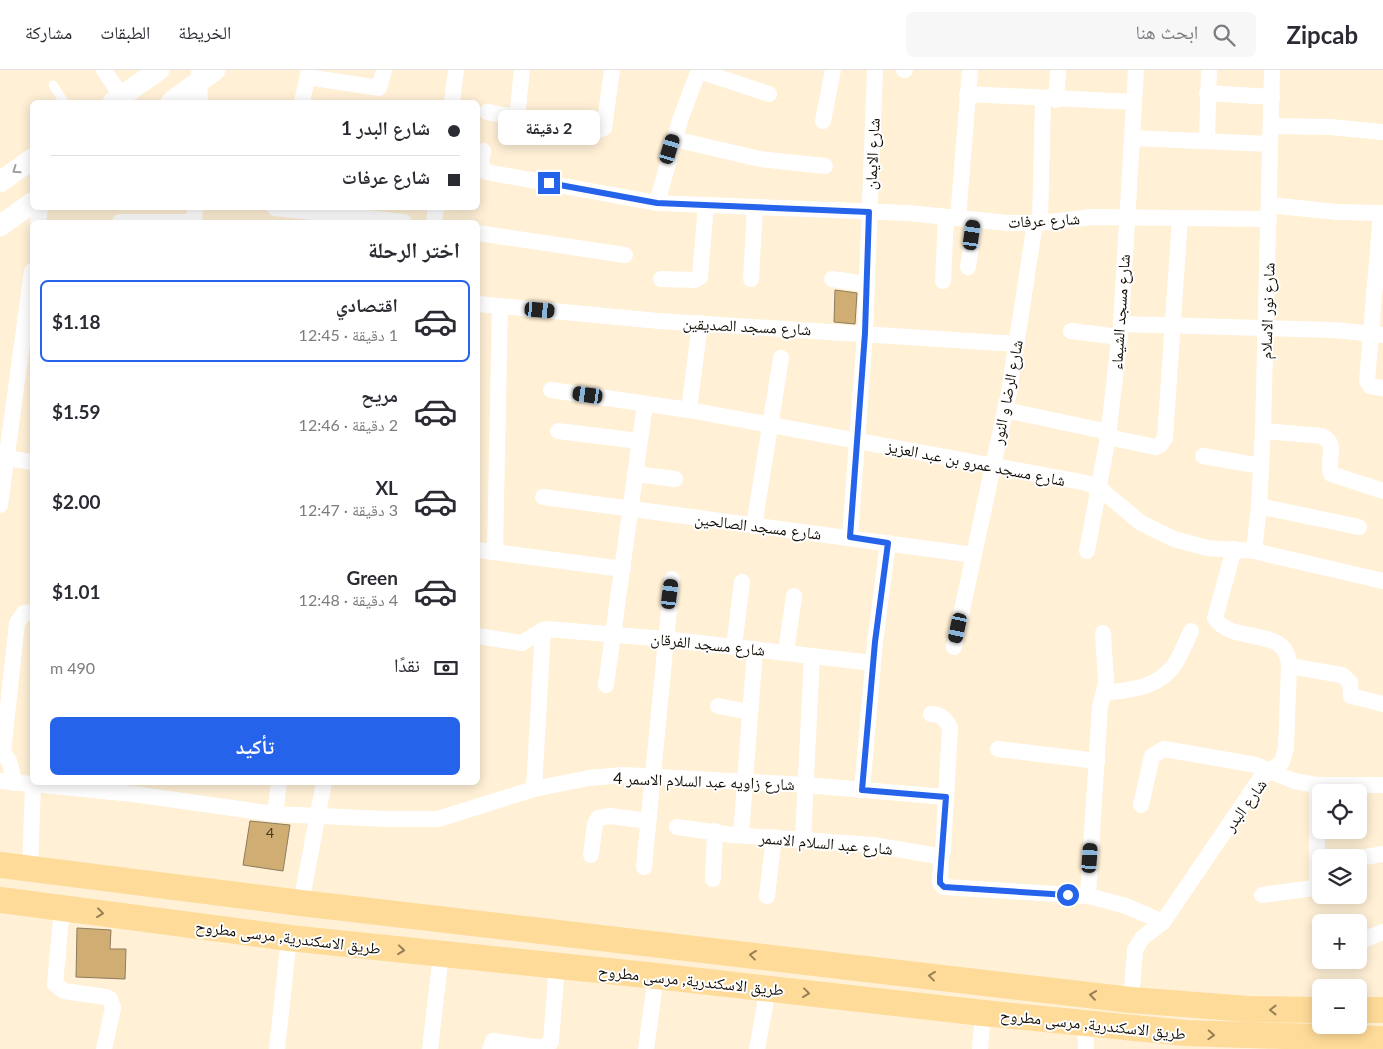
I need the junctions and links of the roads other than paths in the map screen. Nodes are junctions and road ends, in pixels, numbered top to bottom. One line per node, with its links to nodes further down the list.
1 (104, 70): 23 (street)
2 (159, 70): 23 (street)
3 (384, 70): 15 (street)
4 (456, 70): 26 (street)
5 (522, 70): 30 (street)
6 (612, 70): 30 (street)
7 (833, 70): 31 (street)
8 (876, 70): 47 (street, شارع الايمان)
9 (970, 70): 20 (street)
10 (1058, 70): 27 (street, شارع الرضا و النور)
11 (1136, 70): 28 (street, شارع مسجد الشيماء)
12 (1209, 70): 18 (street)
13 (1272, 70): 21 (street, شارع نور الاسلام)
14 (699, 71): 19 (street); 35 (street)
15 (308, 73): 25 (street)
16 (203, 81): 24 (street)
17 (53, 85): 22 (lane)
18 (1207, 92): 21 (street); 36 (street)
19 (769, 94)
20 (967, 94): 27 (street); 52 (street)
21 (1272, 97): 32 (street, شارع نور الاسلام)
22 (63, 100)
23 (117, 100)
24 (174, 100)
25 (302, 100)
26 (452, 100)
27 (1049, 100): 28 (street); 57 (street, شارع الرضا و النور)
28 (1134, 102): 34 (street, شارع مسجد الشيماء)
29 (487, 112): 30 (street)
30 (517, 118)
31 (823, 121)
32 (1271, 126): 33 (street); 37 (street, شارع نور الاسلام)
33 (1383, 132)
34 (1132, 138): 36 (street); 51 (street, شارع مسجد الشيماء)
35 (674, 139): 40 (street); 42 (street)
36 (1207, 141): 37 (street)
37 (1270, 144): 48 (street, شارع نور الاسلام)
38 (483, 151): 42 (street, شارع عرفات)
39 (30, 160): 41 (street, one-way to 41)
40 (824, 166)
41 (0, 182)
42 (657, 203): 44 (street, شارع عرفات)
43 (30, 204): 58 (street)
44 (706, 205): 45 (street, شارع عرفات); 63 (street)
45 (755, 207): 47 (street, شارع عرفات); 62 (street)
46 (299, 210): 55 (street)
47 (869, 212): 52 (street, شارع عرفات); 66 (street, شارع الايمان)
48 (1269, 212): 49 (street, شارع عرفات); 53 (street, شارع عرفات); 72 (street, شارع نور الاسلام)
49 (1382, 213): 76 (street)
50 (194, 217): 54 (street)
51 (1127, 217): 53 (street, شارع عرفات); 57 (street, شارع عرفات); 74 (street, شارع مسجد الشيماء)
52 (952, 218): 56 (street, شارع عرفات); 65 (street)
53 (1180, 218): 71 (street)
54 (150, 220)
55 (386, 220)
56 (975, 220): 57 (street, شارع عرفات); 61 (street)
57 (1037, 223): 77 (street, شارع الرضا و النور)
58 (0, 226)
59 (480, 233): 60 (street)
60 (625, 256)
61 (968, 266)
62 (751, 278)
63 (661, 279)
64 (832, 279): 66 (street)
65 (944, 280)
66 (867, 284): 75 (street, شارع الايمان)
67 (480, 304): 68 (street, شارع مسجد الصديقين)
68 (500, 306): 70 (street, شارع مسجد الصديقين); 111 (street)
69 (30, 310): 91 (street)
70 (700, 323): 75 (street, شارع مسجد الصديقين); 82 (street)
71 (1173, 327): 72 (street); 74 (street); 87 (street)
72 (1266, 328): 76 (street); 86 (street, شارع نور الاسلام)
73 (1072, 331): 74 (street)
74 (1121, 331): 87 (street, شارع مسجد الشيماء)
75 (865, 333): 77 (street, شارع مسجد الصديقين); 88 (street, شارع الايمان)
76 (1377, 334): 79 (street)
77 (1017, 344): 83 (street, شارع الرضا و النور)
78 (781, 358): 84 (street)
79 (1383, 388)
80 (550, 390): 81 (street, شارع مسجد عمرو بن عبد العزيز)
81 (645, 404): 82 (street, شارع مسجد عمرو بن عبد العزيز); 89 (street)
82 (689, 410): 84 (street, شارع مسجد عمرو بن عبد العزيز)
83 (1005, 410): 87 (street); 93 (street, شارع الرضا و النور)
84 (770, 425): 88 (street, شارع مسجد عمرو بن عبد العزيز); 103 (street)
85 (558, 432): 89 (street)
86 (1263, 432): 94 (street, شارع نور الاسلام); 98 (street)
87 (1109, 435): 97 (street, شارع مسجد الشيماء)
88 (858, 440): 93 (street, شارع مسجد عمرو بن عبد العزيز); 105 (street, شارع الايمان)
89 (639, 441): 95 (street)
90 (1203, 456): 94 (street)
91 (4, 457): 92 (street); 100 (street)
92 (30, 462)
93 (993, 466): 97 (street, شارع مسجد عمرو بن عبد العزيز); 112 (street, شارع الرضا و النور)
94 (1261, 466): 101 (street, شارع نور الاسلام)
95 (635, 474): 96 (street); 102 (street)
96 (676, 479)
97 (1099, 488): 107 (street, شارع مسجد عمرو بن عبد العزيز); 109 (street, شارع مسجد الشيماء)
98 (1383, 491)
99 (543, 497): 102 (street, شارع مسجد الصالحين)
100 (0, 505)
101 (1259, 506): 104 (street); 110 (street, شارع نور الاسلام)
102 (630, 510): 103 (street, شارع مسجد الصالحين); 113 (street)
103 (754, 526): 105 (street, شارع مسجد الصالحين)
104 (1360, 527)
105 (850, 537): 106 (street, شارع مسجد الصالحين)
106 (888, 543): 112 (street, شارع مسجد الصالحين); 130 (street)
107 (1234, 549): 110 (street, شارع مسجد عمرو بن عبد العزيز); 131 (street, شارع البدر)
108 (480, 550): 111 (street)
109 (1087, 551)
110 (1254, 551): 115 (street, شارع مسجد عمرو بن عبد العزيز)
111 (495, 552): 113 (street)
112 (974, 555): 126 (street, شارع الرضا و النور)
113 (623, 569): 122 (street)
114 (672, 579): 124 (street)
115 (1383, 581)
116 (742, 582): 125 (street)
117 (794, 596): 128 (street)
118 (30, 612): 139 (street)
119 (543, 630): 122 (street, شارع مسجد الفرقان); 123 (street); 153 (street)
120 (1191, 631): 133 (street)
121 (1103, 633): 133 (street)
122 (613, 635): 124 (street, شارع مسجد الفرقان); 132 (street)
123 (480, 636)
124 (665, 639): 125 (street, شارع مسجد الفرقان); 142 (street)
125 (734, 647): 127 (street, شارع مسجد الفرقان)
126 (954, 647)
127 (755, 649): 128 (street, شارع مسجد الفرقان); 136 (street)
128 (786, 652): 129 (street, شارع مسجد الفرقان)
129 (812, 656): 130 (street, شارع مسجد الفرقان); 148 (street)
130 (873, 663): 154 (street)
131 (1289, 666): 134 (street); 141 (street, شارع البدر)
132 (606, 685)
133 (1104, 693): 140 (street)
134 (1383, 704)
135 (718, 706): 136 (street)
136 (750, 712): 143 (street)
137 (931, 714): 155 (street)
138 (998, 749): 140 (street)
139 (2, 750): 144 (street)
140 (1097, 761): 176 (street)
141 (1271, 771): 145 (street); 156 (street); 180 (street, شارع البدر)
142 (652, 776): 143 (street, شارع زاويه عبد السلام الاسمر 4); 153 (street, شارع زاويه عبد السلام الاسمر 4); 159 (street)
143 (745, 781): 148 (street, شارع زاويه عبد السلام الاسمر 4); 162 (street)
144 (8, 782): 151 (street, شارع زاويه عبد السلام الاسمر 4)
145 (1312, 784)
146 (279, 785): 157 (street)
147 (323, 785): 158 (street)
148 (806, 785): 154 (street, شارع زاويه عبد السلام الاسمر 4); 164 (street)
149 (1367, 785): 150 (street)
150 (1383, 785)
151 (33, 786): 152 (street, شارع زاويه عبد السلام الاسمر 4); 171 (street)
152 (134, 788): 157 (street, شارع زاويه عبد السلام الاسمر 4)
153 (534, 789): 158 (street, شارع زاويه عبد السلام الاسمر 4)
154 (862, 790): 155 (street, شارع زاويه عبد السلام الاسمر 4)
155 (946, 797): 165 (street)
156 (1141, 805)
157 (275, 814): 158 (street, شارع زاويه عبد السلام الاسمر 4)
158 (318, 817): 178 (street)
159 (648, 821): 167 (street); 170 (street)
160 (677, 827): 161 (street, شارع عبد السلام الاسمر)
161 (715, 831): 162 (street, شارع عبد السلام الاسمر); 172 (street)
162 (741, 835): 163 (street, شارع عبد السلام الاسمر)
163 (774, 837): 164 (street, شارع عبد السلام الاسمر); 175 (street)
164 (803, 839): 165 (street, شارع عبد السلام الاسمر)
165 (941, 854): 176 (street)
166 (1383, 854): 168 (street)
167 (591, 855)
168 (1367, 857)
169 (0, 865): 171 (main road, طريق الاسكندرية, مرسى مطروح)
170 (644, 867)
171 (30, 869): 178 (main road, طريق الاسكندرية, مرسى مطروح)
172 (713, 878)
173 (1312, 888): 174 (street)
174 (1262, 895)
175 (767, 896)
176 (1088, 896): 180 (street)
177 (0, 900): 179 (main road, طريق الاسكندرية, مرسى مطروح)
178 (301, 903): 188 (main road, طريق الاسكندرية, مرسى مطروح, one-way to 178)
179 (62, 908): 182 (main road, طريق الاسكندرية, مرسى مطروح, one-way to 182); 197 (street)
180 (1162, 922): 188 (street, شارع البدر)
181 (1383, 932): 183 (street)
182 (289, 938): 184 (main road, طريق الاسكندرية, مرسى مطروح, one-way to 184); 198 (street)
183 (1367, 938)
184 (440, 954): 185 (main road, طريق الاسكندرية, مرسى مطروح); 199 (street)
185 (557, 965): 186 (main road, طريق الاسكندرية, مرسى مطروح); 200 (street)
186 (656, 976): 187 (main road, طريق الاسكندرية, مرسى مطروح); 201 (street)
187 (768, 989): 192 (main road, طريق الاسكندرية, مرسى مطروح, one-way to 192); 202 (street)
188 (1131, 1000): 189 (main road, طريق الاسكندرية, مرسى مطروح, one-way to 188)
189 (1312, 1010)
190 (1367, 1010): 191 (main road)
191 (1383, 1010)
192 (983, 1013): 193 (main road, طريق الاسكندرية, مرسى مطروح); 203 (street)
193 (1085, 1023): 195 (main road, طريق الاسكندرية, مرسى مطروح, one-way to 195); 204 (street)
194 (1383, 1039): 196 (main road, طريق الاسكندرية, مرسى مطروح)
195 (1248, 1043): 196 (main road, طريق الاسكندرية, مرسى مطروح)
196 (1325, 1044)
197 (106, 1048)
198 (278, 1049)
199 (430, 1049)
200 (490, 1049)
201 (646, 1049)
202 (757, 1049)
203 (980, 1049)
204 (1086, 1049)

